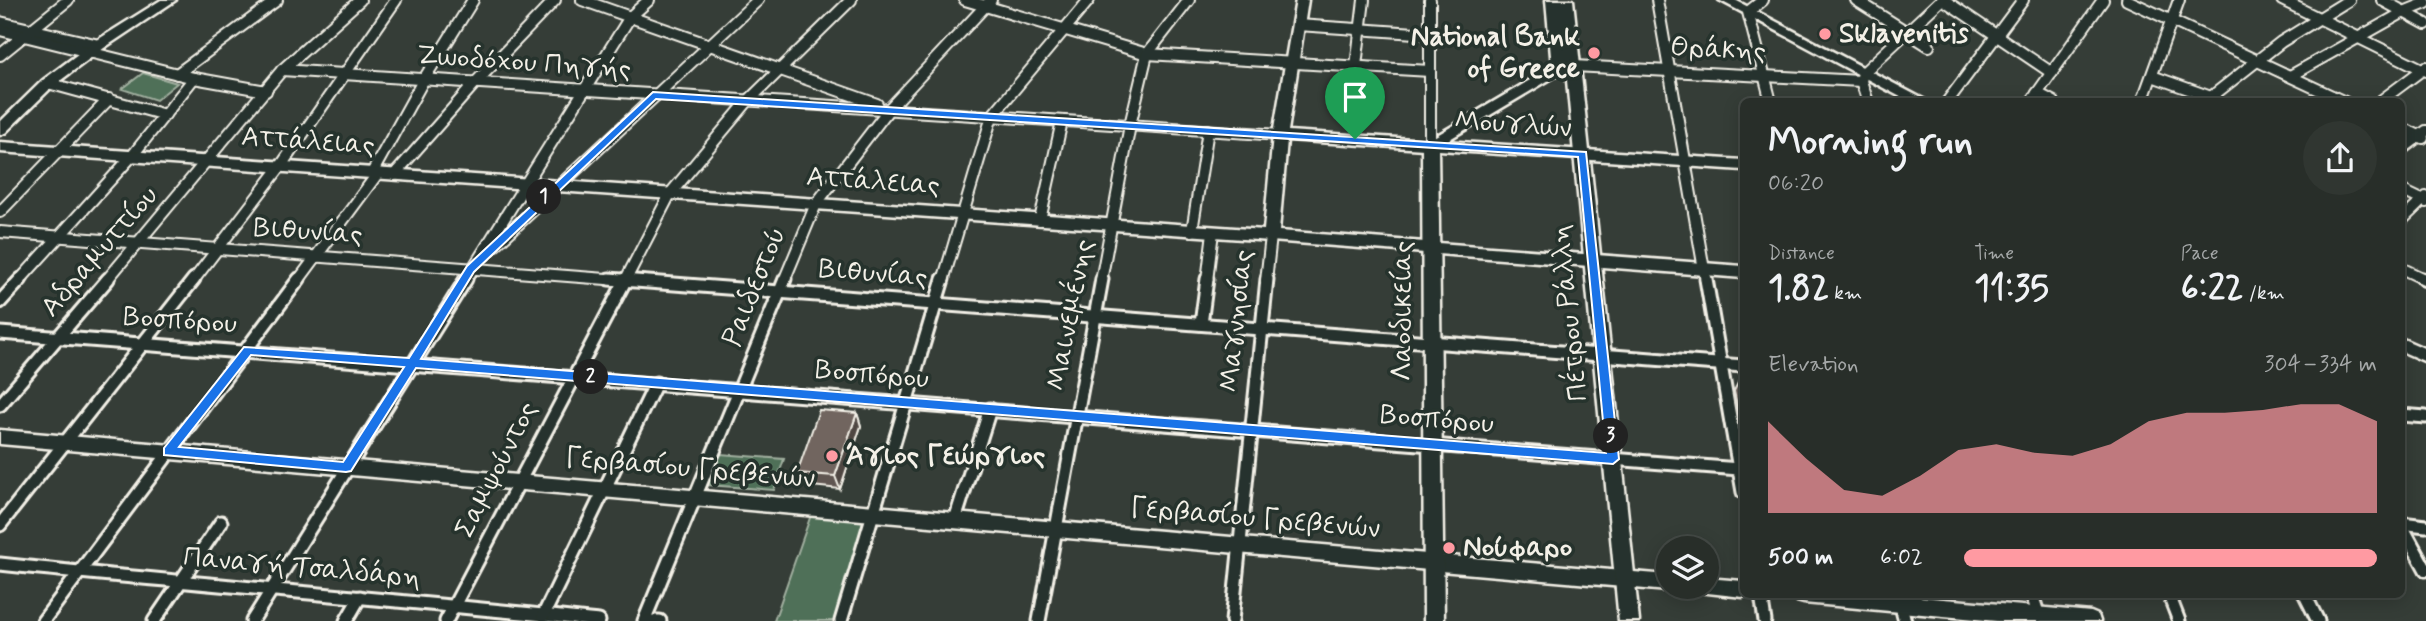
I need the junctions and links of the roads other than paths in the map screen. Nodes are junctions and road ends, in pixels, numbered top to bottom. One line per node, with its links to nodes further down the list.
1 (68, 0): 42 (street)
2 (170, 0): 53 (street)
3 (276, 0): 66 (street)
4 (359, 0): 62 (street, Αδραμυττίου)
5 (396, 0): 67 (street)
6 (473, 0): 73 (street)
7 (555, 0): 74 (street)
8 (582, 0): 36 (street)
9 (649, 0): 36 (street)
10 (758, 0): 51 (street)
11 (851, 0): 59 (street, Σαμψούντος)
12 (965, 0): 32 (street)
13 (1089, 0): 45 (street)
14 (1189, 0): 54 (street)
15 (1302, 0): 41 (street)
16 (1364, 0): 43 (street)
17 (1430, 0): 47 (street, Λαοδικείας)
18 (1553, 0): 60 (main road, Πέτρου Ράλλη)
19 (1566, 0): 60 (main road, Πέτρου Ράλλη)
20 (1657, 0): 64 (street)
21 (1725, 0): 34 (street)
22 (1763, 0): 34 (street)
23 (1856, 0): 46 (street)
24 (1942, 0): 46 (street); 49 (street)
25 (2023, 0): 49 (street)
26 (2103, 0): 65 (street)
27 (2127, 0): 38 (street)
28 (2179, 0): 38 (street)
29 (2283, 0): 37 (street)
30 (2349, 0): 37 (street)
31 (2382, 0): 35 (street)
32 (988, 3): 45 (street); 89 (street, Ραιδεστού)
33 (2426, 4): 35 (street)
34 (1748, 12): 68 (street); 71 (street)
35 (2404, 12): 40 (street); 50 (street)
36 (630, 17): 51 (street); 76 (street)
37 (2319, 18): 50 (street); 56 (street)
38 (2172, 21): 56 (street); 69 (street)
39 (0, 22): 42 (street)
40 (2426, 24)
41 (1298, 25): 43 (street); 57 (street)
42 (30, 29): 48 (street); 53 (street)
43 (1362, 29): 47 (street); 58 (street)
44 (0, 30): 48 (street)
45 (1064, 30): 54 (street); 91 (street)
46 (1908, 33): 52 (street); 71 (street)
47 (1430, 34): 63 (street, Λαοδικείας)
48 (21, 36): 53 (street); 55 (street)
49 (1996, 36): 65 (street); 83 (street)
50 (2359, 38): 61 (street); 70 (street)
51 (709, 45): 59 (street); 78 (street)
52 (1929, 46)
53 (94, 48): 66 (street); 75 (street)
54 (1147, 54): 57 (street); 93 (street, Μαινεμένης)
55 (0, 55)
56 (2256, 60): 69 (street); 70 (street)
57 (1292, 62): 58 (street); 97 (street)
58 (1356, 66): 63 (street)
59 (778, 69): 88 (street, Σαμψούντος); 89 (street)
60 (1565, 69): 64 (street, Θράκης); 99 (main road); 103 (main road, Πέτρου Ράλλη)
61 (2425, 69): 86 (street)
62 (282, 70): 67 (street, Ζωοδόχου Πηγής); 77 (street, Αδραμυττίου)
63 (1430, 71): 99 (street, Λαοδικείας)
64 (1669, 71): 68 (street, Θράκης); 105 (street)
65 (2052, 73): 79 (street)
66 (177, 74): 72 (street)
67 (344, 74): 73 (street, Ζωοδόχου Πηγής); 108 (street)
68 (1764, 75): 71 (street, Θράκης); 80 (street)
69 (2152, 76): 84 (street)
70 (2290, 76): 85 (street)
71 (1862, 77): 81 (street); 82 (street)
72 (194, 78): 77 (street); 90 (street)
73 (424, 79): 74 (street, Ζωοδόχου Πηγής); 109 (street)
74 (476, 82): 76 (street, Ζωοδόχου Πηγής); 110 (street)
75 (48, 83): 87 (street); 95 (street)
76 (584, 89): 78 (street, Ζωοδόχου Πηγής); 111 (street)
77 (266, 91): 106 (street, Αδραμυττίου)
78 (653, 95): 88 (street, Ζωοδόχου Πηγής); 112 (street)
79 (2034, 97)
80 (1770, 98)
81 (1867, 98)
82 (1912, 98)
83 (1950, 98)
84 (2144, 98)
85 (2337, 98)
86 (2385, 98)
87 (109, 99): 90 (street); 102 (street)
88 (747, 102): 89 (street, Ζωοδόχου Πηγής); 114 (street, Σαμψούντος)
89 (889, 109): 91 (street); 116 (street, Ραιδεστού)
90 (165, 115): 104 (street)
91 (992, 116): 92 (street); 118 (street)
92 (1062, 121): 93 (street); 120 (street)
93 (1130, 125): 96 (street); 121 (street, Μαινεμένης)
94 (2405, 128): 98 (street)
95 (0, 130)
96 (1208, 130): 97 (street); 122 (street)
97 (1280, 135): 99 (street, Μουγλών); 125 (street)
98 (2424, 135): 101 (street)
99 (1430, 144): 103 (street, Μουγλών); 128 (main road, Λαοδικείας)
100 (0, 147): 102 (street, Αττάλειας)
101 (2405, 147)
102 (58, 151): 104 (street, Αττάλειας); 117 (street)
103 (1582, 154): 105 (street, Μουγλών); 131 (main road, Πέτρου Ράλλη)
104 (132, 156): 106 (street, Αττάλειας); 126 (street)
105 (1685, 161): 107 (street, Μουγλών); 133 (street)
106 (208, 162): 108 (street, Αττάλειας); 127 (street, Αδραμυττίου)
107 (1740, 164)
108 (280, 167): 109 (street, Αττάλειας); 129 (street)
109 (375, 173): 110 (street, Αττάλειας); 130 (street)
110 (394, 174): 111 (street, Αττάλειας)
111 (524, 184): 112 (street, Αττάλειας); 132 (street)
112 (556, 186): 114 (street, Αττάλειας); 132 (street)
113 (2405, 192): 115 (street)
114 (670, 194): 116 (street, Αττάλειας); 137 (street, Σαμψούντος)
115 (2425, 200): 119 (street)
116 (816, 204): 118 (street, Αττάλειας); 138 (street, Ραιδεστού)
117 (0, 212)
118 (961, 214): 120 (street, Αττάλειας); 140 (street)
119 (2405, 218)
120 (1040, 220): 121 (street, Αττάλειας)
121 (1113, 225): 122 (street, Αττάλειας); 141 (street, Μαινεμένης)
122 (1192, 230): 124 (street, Αττάλειας)
123 (0, 232): 126 (street, Βιθυνίας)
124 (1213, 232): 125 (street, Αττάλειας); 142 (street)
125 (1271, 236): 128 (street, Αττάλειας); 143 (street, Μαγνησίας)
126 (60, 237): 127 (street, Βιθυνίας); 139 (street)
127 (138, 243): 129 (street, Βιθυνίας); 145 (street, Αδραμυττίου)
128 (1430, 248): 131 (street, Αττάλειας); 146 (main road, Λαοδικείας)
129 (218, 249): 130 (street, Βιθυνίας); 147 (street)
130 (315, 257): 132 (street, Βιθυνίας); 149 (street)
131 (1593, 261): 133 (street, Αττάλειας); 150 (main road, Πέτρου Ράλλη)
132 (471, 269): 137 (street, Βιθυνίας); 152 (street)
133 (1704, 269): 135 (street, Αττάλειας); 153 (street)
134 (2405, 270): 136 (street)
135 (1740, 272)
136 (2426, 280)
137 (623, 281): 138 (street, Βιθυνίας); 155 (street, Σαμψούντος)
138 (780, 292): 140 (street, Βιθυνίας); 157 (street, Ραιδεστού)
139 (0, 302)
140 (935, 304): 141 (street, Βιθυνίας); 158 (street)
141 (1096, 318): 142 (street, Βιθυνίας); 162 (street, Μαινεμένης)
142 (1201, 324): 143 (street, Βιθυνίας)
143 (1261, 328): 146 (street, Βιθυνίας); 164 (street, Μαγνησίας)
144 (0, 333): 145 (street, Βοσπόρου)
145 (57, 338): 147 (street, Βοσπόρου); 159 (street, Αδραμυττίου)
146 (1431, 342): 150 (street, Βιθυνίας); 167 (main road, Λαοδικείας)
147 (143, 344): 149 (street, Βοσπόρου); 166 (street)
148 (2405, 346): 151 (street)
149 (248, 350): 152 (street, Βοσπόρου); 168 (street)
150 (1603, 355): 153 (street, Βιθυνίας); 169 (main road, Πέτρου Ράλλη)
151 (2426, 356)
152 (412, 363): 155 (street, Βοσπόρου); 170 (street)
153 (1721, 364): 154 (street, Βιθυνίας); 171 (street)
154 (1740, 366)
155 (574, 376): 156 (street, Βοσπόρου); 173 (street, Σαμψούντος)
156 (656, 383): 157 (street, Βοσπόρου); 174 (street)
157 (739, 389): 158 (street, Βοσπόρου); 175 (street, Ραιδεστού)
158 (906, 403): 160 (street, Βοσπόρου); 176 (street)
159 (0, 405)
160 (990, 409): 162 (street, Βοσπόρου); 177 (street)
161 (2405, 415): 163 (street)
162 (1078, 416): 164 (street, Βοσπόρου); 182 (street, Μαινεμένης)
163 (2426, 417)
164 (1250, 430): 167 (street, Βοσπόρου); 184 (street, Μαγνησίας)
165 (0, 437): 166 (street, Γερβασίου Γρεβενών)
166 (65, 443): 168 (street, Γερβασίου Γρεβενών); 180 (street)
167 (1432, 444): 169 (street, Βοσπόρου); 185 (main road, Λαοδικείας)
168 (169, 452): 170 (street, Γερβασίου Γρεβενών); 188 (street)
169 (1613, 459): 171 (street, Βοσπόρου); 189 (main road, Πέτρου Ράλλη)
170 (346, 467): 173 (street, Γερβασίου Γρεβενών); 193 (street)
171 (1739, 469): 172 (street)
172 (1740, 475)
173 (518, 482): 174 (street, Γερβασίου Γρεβενών); 201 (street, Σαμψούντος)
174 (604, 490): 175 (street, Γερβασίου Γρεβενών); 203 (street)
175 (695, 498): 176 (street, Γερβασίου Γρεβενών); 211 (street, Ραιδεστού)
176 (874, 513): 177 (street, Γερβασίου Γρεβενών); 213 (street)
177 (955, 520): 182 (street, Γερβασίου Γρεβενών)
178 (221, 522): 191 (street)
179 (2405, 524): 181 (street)
180 (0, 525)
181 (2426, 526)
182 (1057, 529): 184 (street, Γερβασίου Γρεβενών); 214 (street, Μαινεμένης)
183 (2405, 531): 187 (street)
184 (1238, 545): 185 (street, Γερβασίου Γρεβενών); 215 (street, Μαγνησίας)
185 (1433, 562): 189 (street, Γερβασίου Γρεβενών); 216 (main road, Λαοδικείας)
186 (0, 564): 188 (street, Παναγή Τσαλδάρη)
187 (2426, 570)
188 (78, 573): 191 (street, Παναγή Τσαλδάρη); 205 (street)
189 (1625, 579): 190 (street, Γερβασίου Γρεβενών); 217 (main road, Πέτρου Ράλλη)
190 (1656, 582)
191 (180, 583): 193 (street, Παναγή Τσαλδάρη); 206 (street)
192 (1719, 587): 194 (street)
193 (272, 590): 195 (street, Παναγή Τσαλδάρη); 207 (street)
194 (1740, 590)
195 (360, 597): 201 (street, Παναγή Τσαλδάρη); 208 (street)
196 (1761, 598): 218 (street)
197 (1828, 598): 202 (street)
198 (2033, 598): 204 (street)
199 (2170, 598): 220 (street)
200 (2306, 598): 221 (street)
201 (455, 605): 203 (street, Παναγή Τσαλδάρη); 209 (street, Σαμψούντος)
202 (1901, 607): 204 (street)
203 (542, 616): 210 (street, Παναγή Τσαλδάρη)
204 (2039, 616): 219 (street)
205 (43, 621)
206 (154, 621)
207 (252, 621)
208 (346, 621)
209 (446, 621)
210 (599, 621)
211 (646, 621): 212 (street)
212 (660, 621)
213 (841, 621)
214 (1040, 621)
215 (1232, 621)
216 (1434, 621)
217 (1629, 621)
218 (1765, 621)
219 (2091, 621)
220 (2179, 621)
221 (2318, 621)

